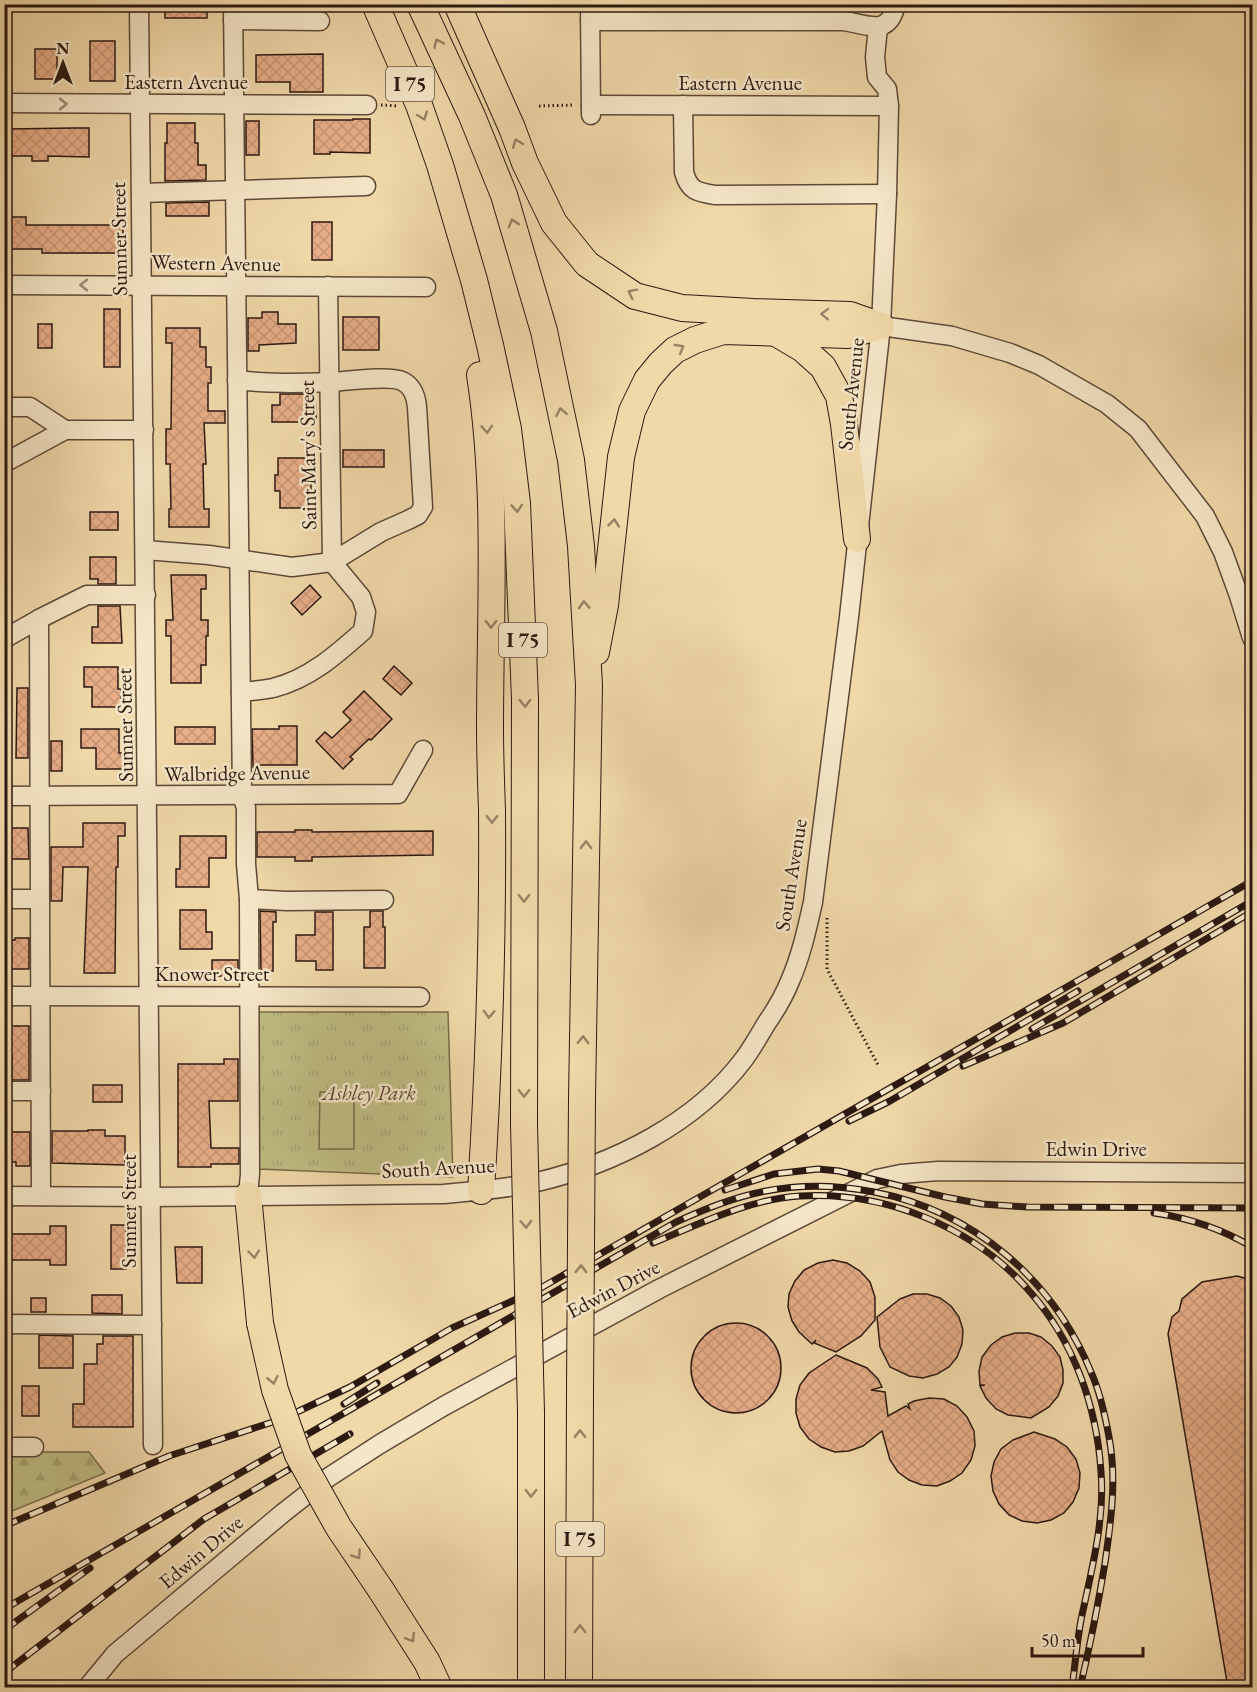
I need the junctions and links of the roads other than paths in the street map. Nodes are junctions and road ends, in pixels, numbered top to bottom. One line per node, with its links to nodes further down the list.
1 (139, 4): 12 (street, Sumner Street)
2 (375, 4): 16 (highway, I 75 / I 75, one-way to 16)
3 (420, 4): 42 (highway, I 75, one-way to 3)
4 (458, 4): 26 (highway, one-way to 4)
5 (896, 4): 9 (street)
6 (233, 12): 8 (street); 13 (street)
7 (590, 13): 9 (street); 15 (street, Eastern Avenue)
8 (320, 21)
9 (878, 27): 10 (street)
10 (888, 97): 15 (street, Eastern Avenue); 20 (street, South Avenue)
11 (4, 104): 12 (street, Eastern Avenue, one-way to 12)
12 (140, 104): 13 (street, Eastern Avenue); 19 (street, Sumner Street)
13 (234, 104): 14 (street, Eastern Avenue); 18 (street)
14 (367, 105)
15 (683, 105): 20 (street)
16 (440, 165): 61 (highway, one-way to 61); 73 (highway, I 75 / I 75, one-way to 73, bridge)
17 (366, 186): 18 (street)
18 (235, 190): 19 (street); 23 (street)
19 (141, 193): 21 (street, Sumner Street)
20 (887, 194): 26 (street, South Avenue)
21 (142, 284): 22 (street, Western Avenue, one-way to 22); 23 (street, Western Avenue); 32 (street, Sumner Street)
22 (4, 285)
23 (236, 285): 24 (street, Western Avenue); 28 (street)
24 (328, 286): 25 (street, Western Avenue); 29 (street, Saint Mary's Street)
25 (426, 287)
26 (881, 326): 27 (highway); 34 (street, South Avenue); 40 (street)
27 (773, 332): 34 (highway); 42 (highway, one-way to 27)
28 (237, 380): 29 (street); 36 (street)
29 (329, 382): 37 (street, Saint Mary's Street); 37 (street)
30 (4, 407): 31 (street)
31 (65, 430): 32 (street); 33 (street)
32 (144, 430): 35 (street, Sumner Street)
33 (4, 463)
34 (857, 539): 61 (street, South Avenue)
35 (145, 550): 36 (street); 38 (street, Sumner Street)
36 (240, 560): 37 (street); 43 (street)
37 (332, 562): 43 (street)
38 (146, 595): 39 (street); 48 (street, Sumner Street)
39 (39, 619): 41 (street); 47 (street)
40 (1252, 638)
41 (4, 639)
42 (589, 685): 74 (highway, I 75, one-way to 42, bridge)
43 (241, 692): 45 (street)
44 (423, 750): 45 (street, Walbridge Avenue)
45 (242, 795): 48 (street, Walbridge Avenue); 51 (street)
46 (4, 796): 47 (street, Walbridge Avenue)
47 (40, 796): 48 (street, Walbridge Avenue); 50 (street)
48 (148, 796): 55 (street, Sumner Street)
49 (4, 899): 50 (street)
50 (40, 899): 54 (street)
51 (249, 899): 52 (street); 56 (street)
52 (384, 900)
53 (4, 996): 54 (street, Knower Street)
54 (40, 996): 55 (street, Knower Street); 59 (street)
55 (149, 996): 56 (street, Knower Street); 65 (street, Sumner Street)
56 (250, 996): 57 (street, Knower Street); 62 (street)
57 (420, 997)
58 (4, 1092): 59 (street)
59 (41, 1092): 64 (street)
60 (1252, 1173): 71 (street, Edwin Drive)
61 (481, 1191): 62 (street, South Avenue)
62 (248, 1195): 65 (street, South Avenue); 72 (highway, one-way to 72, bridge)
63 (4, 1196): 64 (street, South Avenue)
64 (41, 1196): 65 (street, South Avenue)
65 (152, 1197): 67 (street, Sumner Street)
66 (4, 1324): 67 (street)
67 (153, 1325): 68 (street, Sumner Street)
68 (153, 1445)
69 (34, 1447): 70 (street)
70 (4, 1448)
71 (87, 1688)
72 (439, 1688)
73 (531, 1688)
74 (579, 1688)

